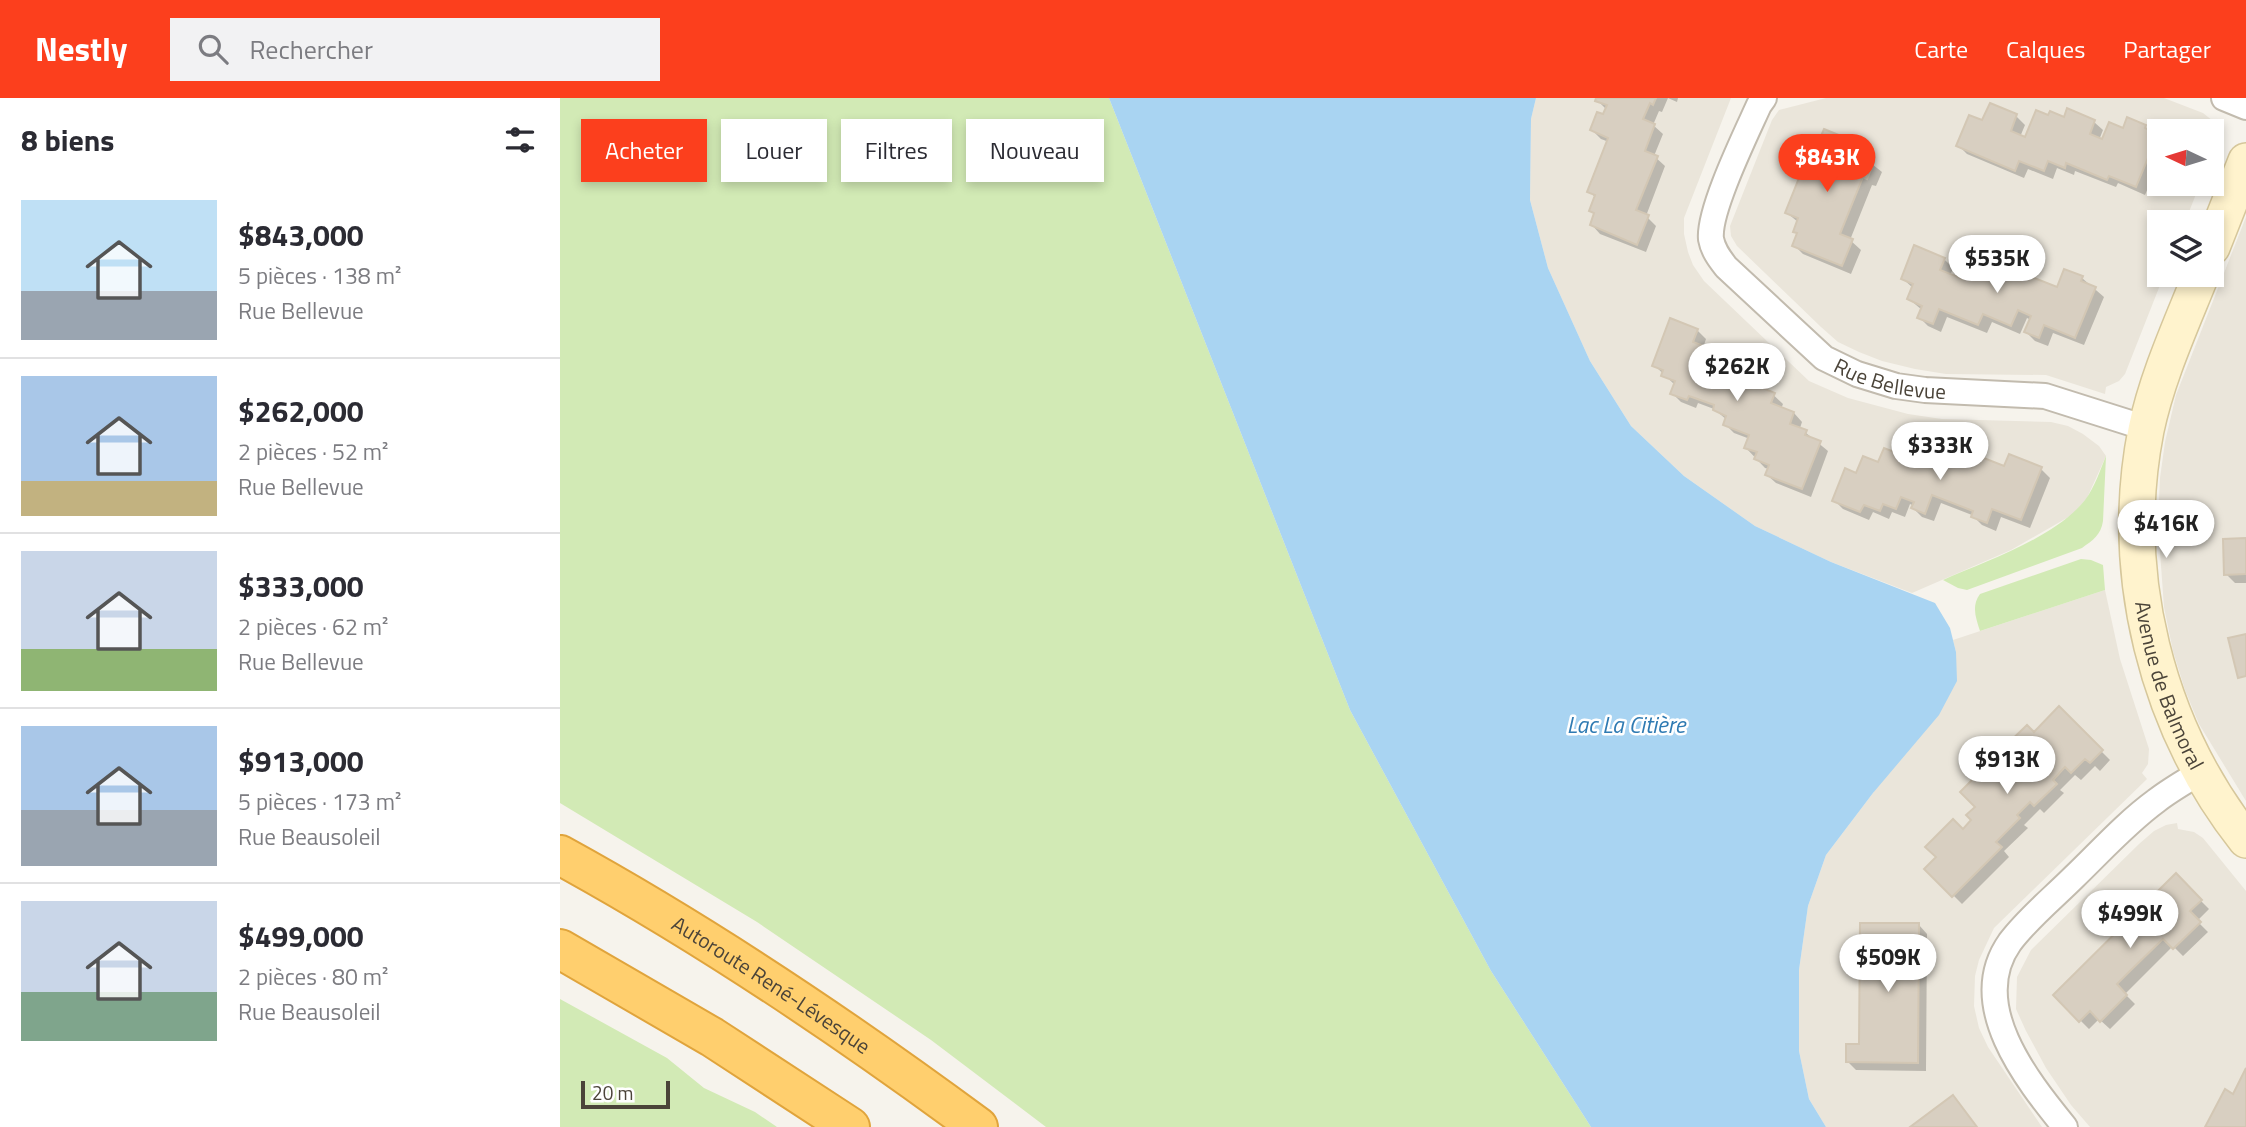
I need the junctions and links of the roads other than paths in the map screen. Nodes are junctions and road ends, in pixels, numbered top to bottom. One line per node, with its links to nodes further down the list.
1 (1764, 98): 7 (street, Rue Bellevue)
2 (2224, 98): 3 (street)
3 (2246, 107)
4 (2246, 161): 5 (street)
5 (2224, 217)
6 (2196, 287): 7 (street, Avenue de Balmoral)
7 (2146, 428): 8 (street, Avenue de Balmoral)
8 (2201, 772): 9 (street, Avenue de Balmoral); 14 (street)
9 (2246, 841)
10 (560, 855): 13 (highway, Autoroute René-Lévesque)
11 (560, 949): 12 (highway)
12 (850, 1127)
13 (978, 1127)
14 (2065, 1127)

